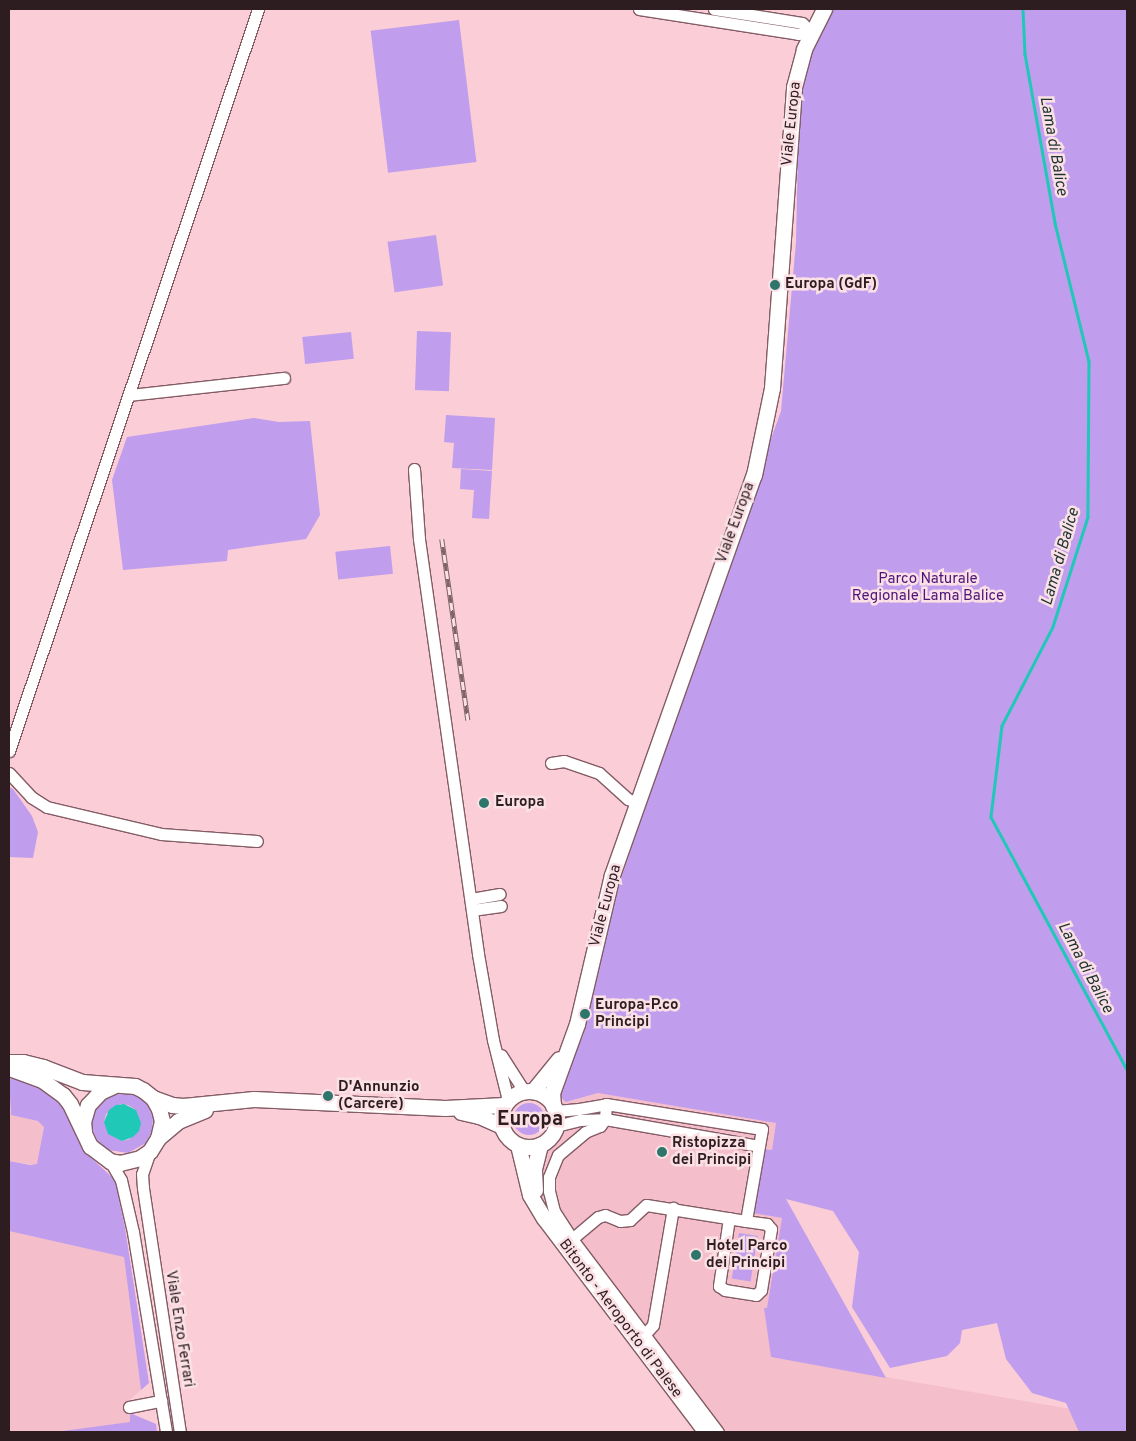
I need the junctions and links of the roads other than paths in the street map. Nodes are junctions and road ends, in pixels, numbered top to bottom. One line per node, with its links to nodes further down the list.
1 (258, 9): 7 (street)
2 (639, 9): 5 (street)
3 (714, 9): 5 (street)
4 (824, 9): 5 (main road, Viale Europa)
5 (811, 32): 12 (main road, Viale Europa)
6 (284, 378): 7 (street)
7 (129, 395): 9 (street)
8 (414, 469): 15 (street)
9 (9, 751)
10 (551, 763): 12 (street)
11 (9, 772): 13 (street)
12 (637, 804): 16 (main road, Viale Europa)
13 (257, 841)
14 (500, 900): 15 (street)
15 (471, 904): 17 (street)
16 (577, 1024): 21 (main road, Viale Europa); 27 (main road, Viale Europa)
17 (493, 1040): 21 (street); 24 (street)
18 (9, 1062): 20 (main road)
19 (9, 1068): 32 (main road)
20 (117, 1085): 22 (main road); 32 (main road)
21 (528, 1091): 24 (main road); 27 (main road)
22 (153, 1098): 23 (main road); 33 (main road)
23 (239, 1101): 26 (main road); 33 (main road)
24 (506, 1103): 26 (main road); 30 (main road)
25 (606, 1104): 27 (street); 28 (street); 29 (street)
26 (445, 1108): 30 (main road)
27 (555, 1108): 31 (main road)
28 (605, 1119): 31 (street); 34 (street); 44 (street)
29 (724, 1123): 34 (street); 37 (street)
30 (501, 1126): 35 (main road)
31 (556, 1126): 36 (main road)
32 (84, 1131): 39 (main road)
33 (158, 1138): 38 (main road)
34 (721, 1140): 37 (street)
35 (518, 1145): 36 (main road); 40 (main road, Bitonto - Aeroporto di Palese)
36 (540, 1145): 40 (main road)
37 (759, 1146): 43 (street)
38 (150, 1151): 39 (main road); 50 (street, Viale Enzo Ferrari)
39 (110, 1161): 47 (street, Viale Enzo Ferrari)
40 (536, 1204): 45 (main road, Bitonto - Aeroporto di Palese)
41 (673, 1208): 42 (street); 44 (street); 46 (street)
42 (729, 1218): 43 (street); 43 (street)
43 (746, 1221)
44 (572, 1239): 45 (street); 46 (street)
45 (596, 1289): 46 (main road, Bitonto - Aeroporto di Palese)
46 (641, 1339): 51 (main road, Bitonto - Aeroporto di Palese)
47 (161, 1401): 48 (street); 49 (street, Viale Enzo Ferrari)
48 (129, 1407)
49 (166, 1432)
50 (180, 1432)
51 (714, 1432)

